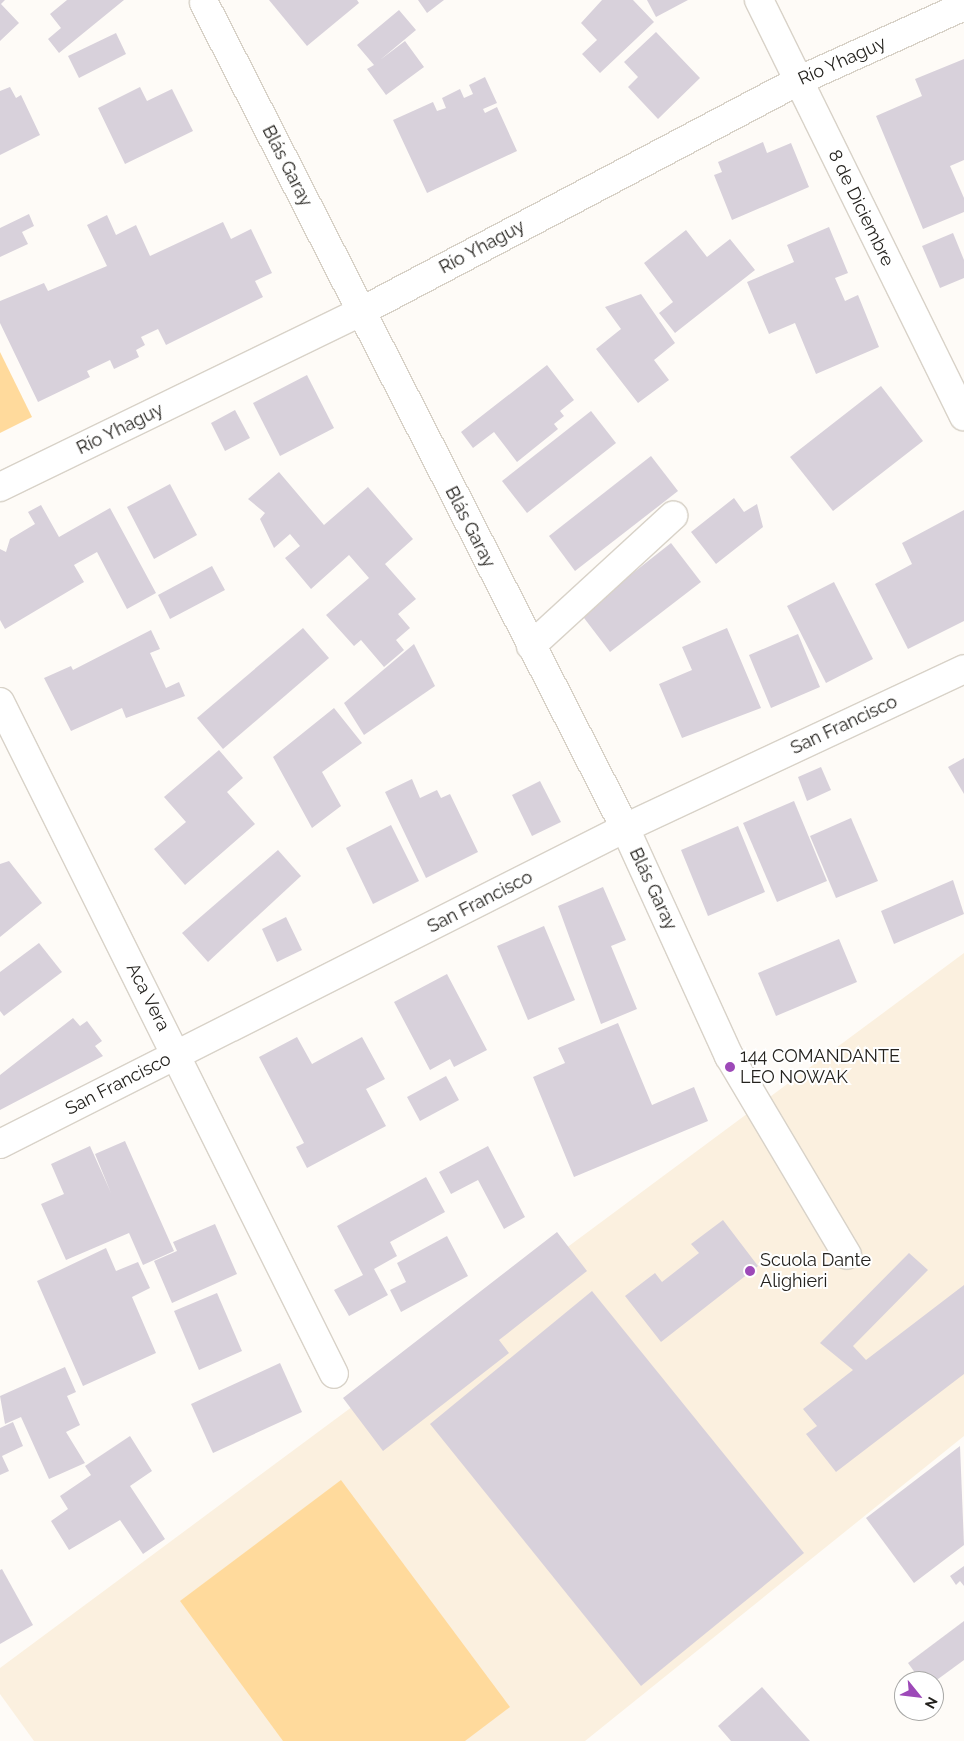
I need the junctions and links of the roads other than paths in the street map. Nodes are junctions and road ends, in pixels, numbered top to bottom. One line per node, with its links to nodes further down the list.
1 (759, 0): 4 (street, 8 de Diciembre)
2 (204, 3): 5 (street, Blás Garay)
3 (964, 6): 4 (street, Río Yhaguy)
4 (798, 81): 5 (street, Río Yhaguy); 6 (street, 8 de Diciembre)
5 (360, 312): 7 (street, Río Yhaguy); 9 (street, Blás Garay)
6 (964, 416)
7 (0, 488)
8 (673, 516): 9 (street)
9 (531, 646): 12 (street, Blás Garay)
10 (964, 669): 12 (street, San Francisco)
11 (0, 702): 13 (street, Aca Vera)
12 (625, 828): 13 (street, San Francisco); 15 (street, Blás Garay)
13 (176, 1054): 14 (street, San Francisco); 16 (street, Aca Vera)
14 (0, 1144)
15 (847, 1255)
16 (334, 1374)

